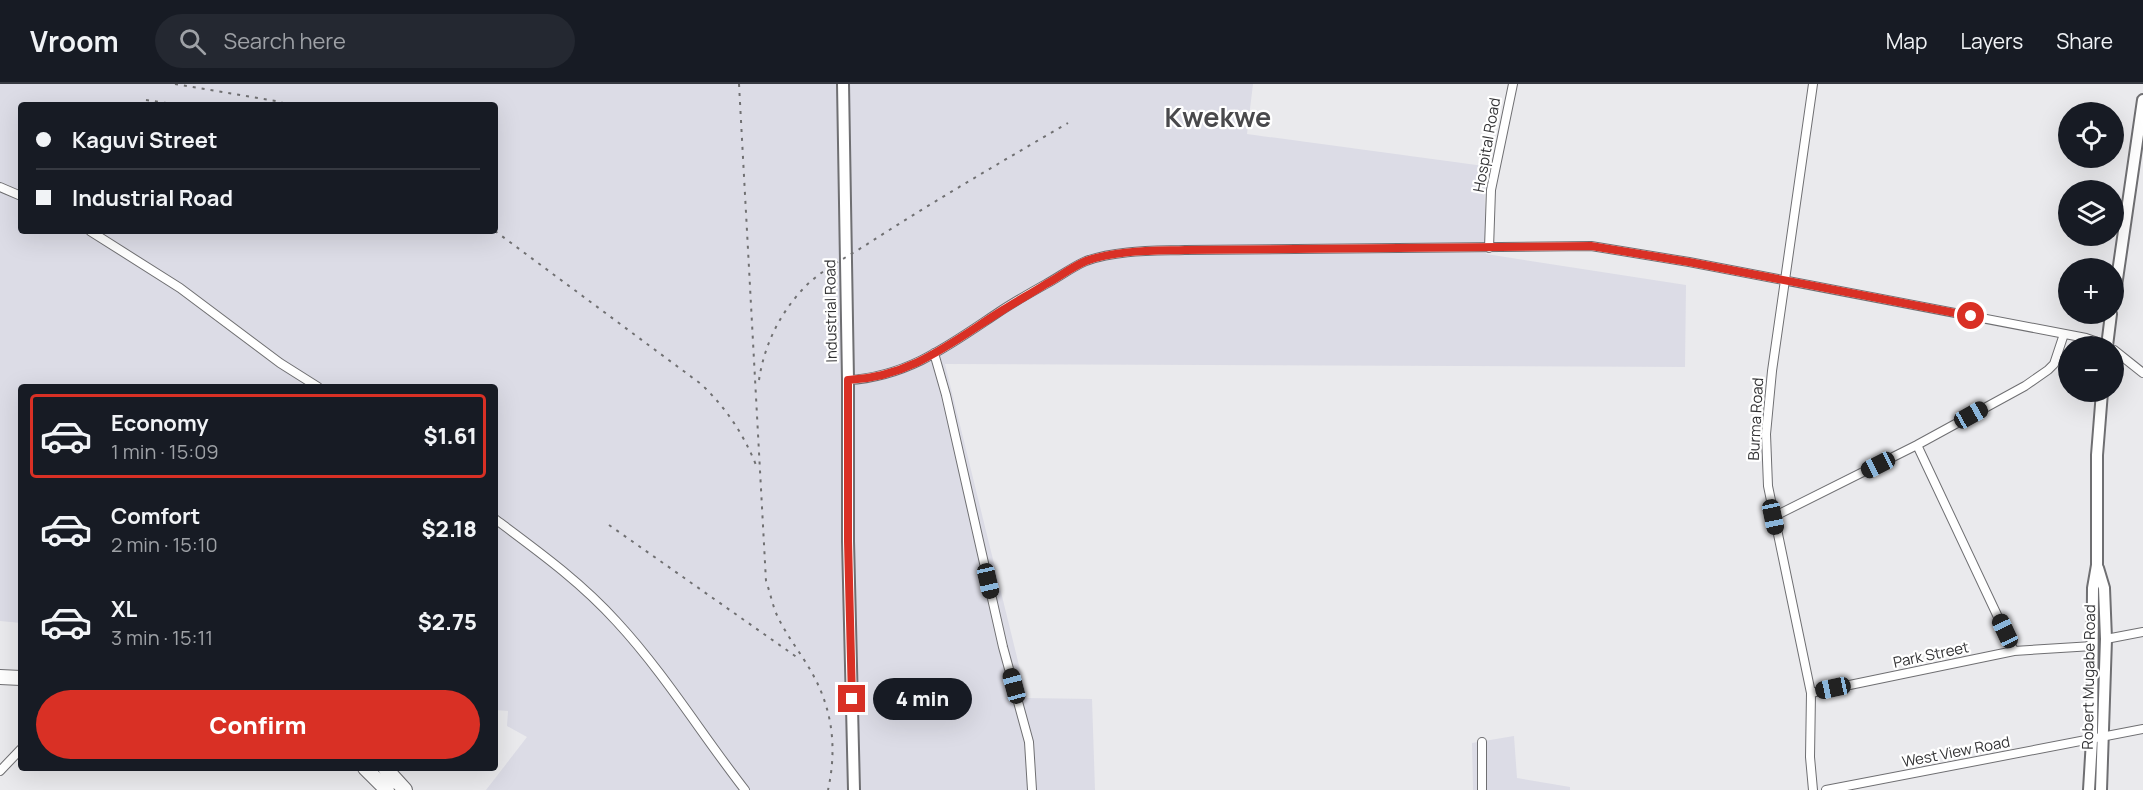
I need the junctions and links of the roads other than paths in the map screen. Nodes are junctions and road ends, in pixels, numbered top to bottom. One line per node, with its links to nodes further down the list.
1 (843, 84): 16 (main road, Industrial Road)
2 (1513, 84): 8 (street, Hospital Road)
3 (1813, 84): 10 (street, Burma Road)
4 (2143, 100): 9 (main road)
5 (0, 187): 6 (street)
6 (18, 195)
7 (95, 234): 17 (street)
8 (1489, 248): 10 (street); 13 (street)
9 (2120, 258)
10 (1786, 280): 11 (street); 20 (street, Burma Road)
11 (2064, 334): 12 (street); 19 (street)
12 (2075, 336)
13 (934, 353): 16 (street); 43 (street)
14 (2124, 358): 15 (street)
15 (2143, 373)
16 (848, 380): 42 (main road, Industrial Road)
17 (313, 384)
18 (2101, 402): 22 (main road, Robert Mugabe Road)
19 (1917, 445): 20 (street); 26 (street)
20 (1773, 517): 29 (street, Burma Road)
21 (498, 521): 41 (street)
22 (2097, 565): 24 (main road, Robert Mugabe Road); 25 (main road, Robert Mugabe Road)
23 (2143, 632): 24 (street)
24 (2106, 639): 31 (main road, Robert Mugabe Road)
25 (2093, 646): 26 (street, Park Street); 32 (main road, Robert Mugabe Road)
26 (2014, 651): 29 (street, Park Street)
27 (0, 677): 28 (highway)
28 (18, 678)
29 (1811, 693): 38 (street, Burma Road)
30 (2143, 729): 31 (street)
31 (2103, 738): 32 (street); 49 (main road, Robert Mugabe Road)
32 (2092, 740): 47 (street, West View Road); 48 (main road, Robert Mugabe Road)
33 (1482, 742): 44 (street)
34 (18, 752): 35 (street)
35 (0, 771)
36 (368, 771): 39 (highway)
37 (388, 771): 40 (highway)
38 (1813, 779): 45 (street, Burma Road); 46 (street)
39 (387, 790)
40 (405, 790)
41 (745, 790)
42 (854, 790)
43 (1032, 790)
44 (1482, 790)
45 (1813, 790)
46 (1821, 790)
47 (1826, 790)
48 (2089, 790)
49 (2101, 790)

